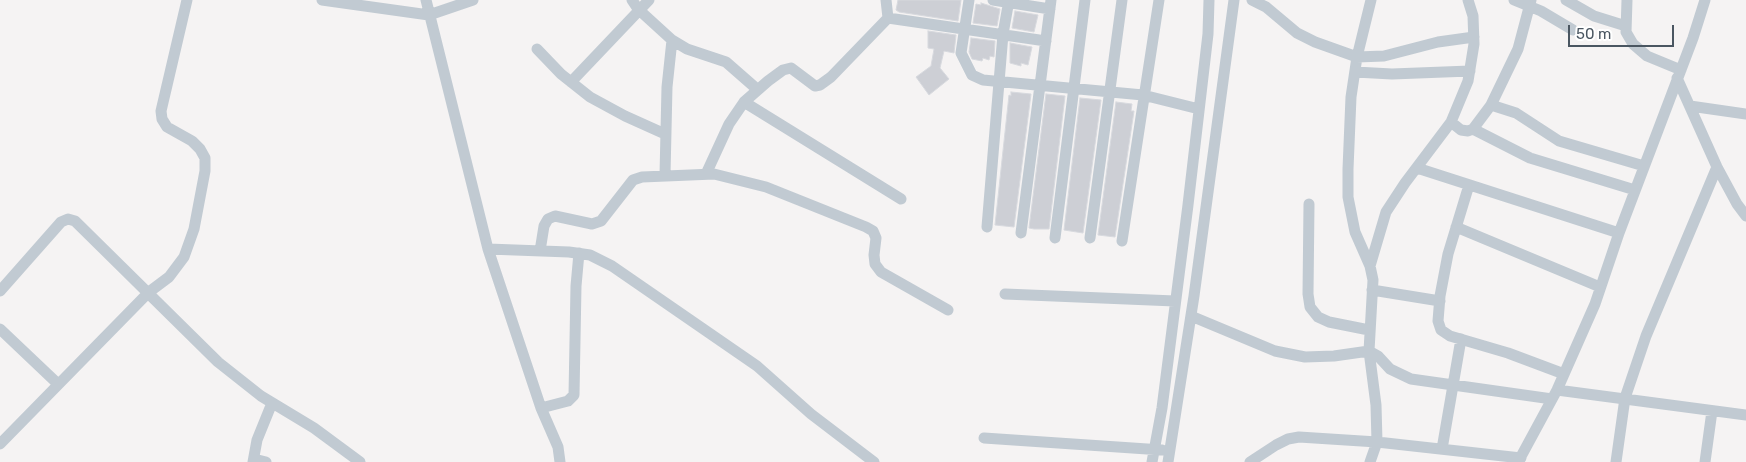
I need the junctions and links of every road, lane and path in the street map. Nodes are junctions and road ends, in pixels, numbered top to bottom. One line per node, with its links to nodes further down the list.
1 (187, 0): 78 (street)
2 (322, 0): 25 (street)
3 (426, 0): 25 (street)
4 (473, 0): 25 (street)
5 (649, 0): 23 (street)
6 (886, 0): 26 (street)
7 (969, 0): 28 (street)
8 (993, 0): 21 (street)
9 (1085, 0): 42 (street)
10 (1122, 0): 44 (street)
11 (1159, 0): 45 (street)
12 (1209, 0): 49 (street)
13 (1234, 0): 83 (street)
14 (1252, 0): 35 (street)
15 (1371, 0): 35 (street)
16 (1468, 0): 31 (street)
17 (1514, 0): 22 (street)
18 (1566, 0): 27 (street)
19 (1627, 0): 27 (street)
20 (1705, 0): 38 (street)
21 (1008, 1): 24 (street); 30 (street)
22 (1531, 3): 29 (street); 47 (street)
23 (635, 4): 32 (street); 39 (street)
24 (1050, 4): 33 (street)
25 (429, 14): 71 (street)
26 (888, 18): 28 (street); 43 (street)
27 (1626, 26): 38 (street)
28 (964, 28): 30 (street); 40 (street)
29 (1573, 30)
30 (1003, 34): 33 (street); 40 (street)
31 (1474, 36): 35 (street); 36 (street)
32 (672, 40): 43 (street); 53 (street)
33 (1046, 41): 41 (street)
34 (537, 49): 39 (street)
35 (1357, 57): 37 (street)
36 (1470, 71): 37 (street); 51 (street)
37 (1355, 72): 74 (street)
38 (1679, 74): 48 (street); 54 (street)
39 (571, 82): 53 (street)
40 (1000, 82): 41 (street); 64 (street)
41 (1039, 86): 42 (street); 66 (street)
42 (1073, 89): 44 (street); 68 (street)
43 (758, 90): 46 (street)
44 (1109, 91): 45 (street); 69 (street)
45 (1143, 95): 49 (street); 70 (street)
46 (744, 102): 57 (street); 61 (street)
47 (1491, 105): 52 (street); 54 (street)
48 (1690, 106): 50 (street); 56 (street)
49 (1199, 109): 80 (street)
50 (1746, 114)
51 (1451, 122): 52 (street); 55 (street)
52 (1473, 129): 60 (street)
53 (665, 134): 58 (street)
54 (1644, 166): 60 (street)
55 (1417, 168): 59 (street); 74 (street)
56 (1718, 168): 63 (street); 92 (street)
57 (706, 174): 58 (street); 82 (street)
58 (664, 175): 72 (street)
59 (1469, 185): 65 (street); 67 (street)
60 (1635, 190): 67 (street)
61 (901, 199)
62 (1308, 204): 85 (street)
63 (1746, 216)
64 (987, 226)
65 (1456, 227): 75 (street); 81 (street)
66 (1021, 233)
67 (1619, 233): 75 (street)
68 (1055, 238)
69 (1090, 238)
70 (1122, 241)
71 (488, 250): 72 (street); 94 (street)
72 (540, 251): 73 (street)
73 (579, 254): 94 (street); 107 (street)
74 (1370, 266): 76 (street)
75 (1600, 287): 88 (street)
76 (1372, 290): 81 (street); 85 (street)
77 (0, 291): 78 (street)
78 (149, 292): 89 (street); 93 (street)
79 (1005, 294): 80 (street)
80 (1175, 301): 101 (street)
81 (1440, 301): 86 (street)
82 (948, 310)
83 (1191, 316): 87 (street); 101 (street)
84 (0, 329): 89 (street)
85 (1369, 330): 87 (street)
86 (1462, 339): 88 (street); 90 (street)
87 (1369, 351): 90 (street); 98 (street)
88 (1564, 374): 91 (street)
89 (58, 384): 99 (street)
90 (1454, 385): 91 (street); 100 (street)
91 (1555, 394): 92 (street); 102 (street)
92 (1624, 398): 95 (street); 111 (street)
93 (272, 403): 103 (street); 105 (street)
94 (541, 408): 106 (street)
95 (1712, 411): 96 (street); 112 (street)
96 (1746, 415)
97 (984, 438): 101 (street)
98 (1377, 442): 100 (street); 109 (street); 110 (street)
99 (0, 444)
100 (1442, 448): 102 (street)
101 (1164, 453): 108 (street)
102 (1520, 460)
103 (254, 461): 104 (street)
104 (266, 462)
105 (360, 462)
106 (560, 462)
107 (874, 462)
108 (1152, 462)
109 (1250, 462)
110 (1370, 462)
111 (1616, 462)
112 (1705, 462)

